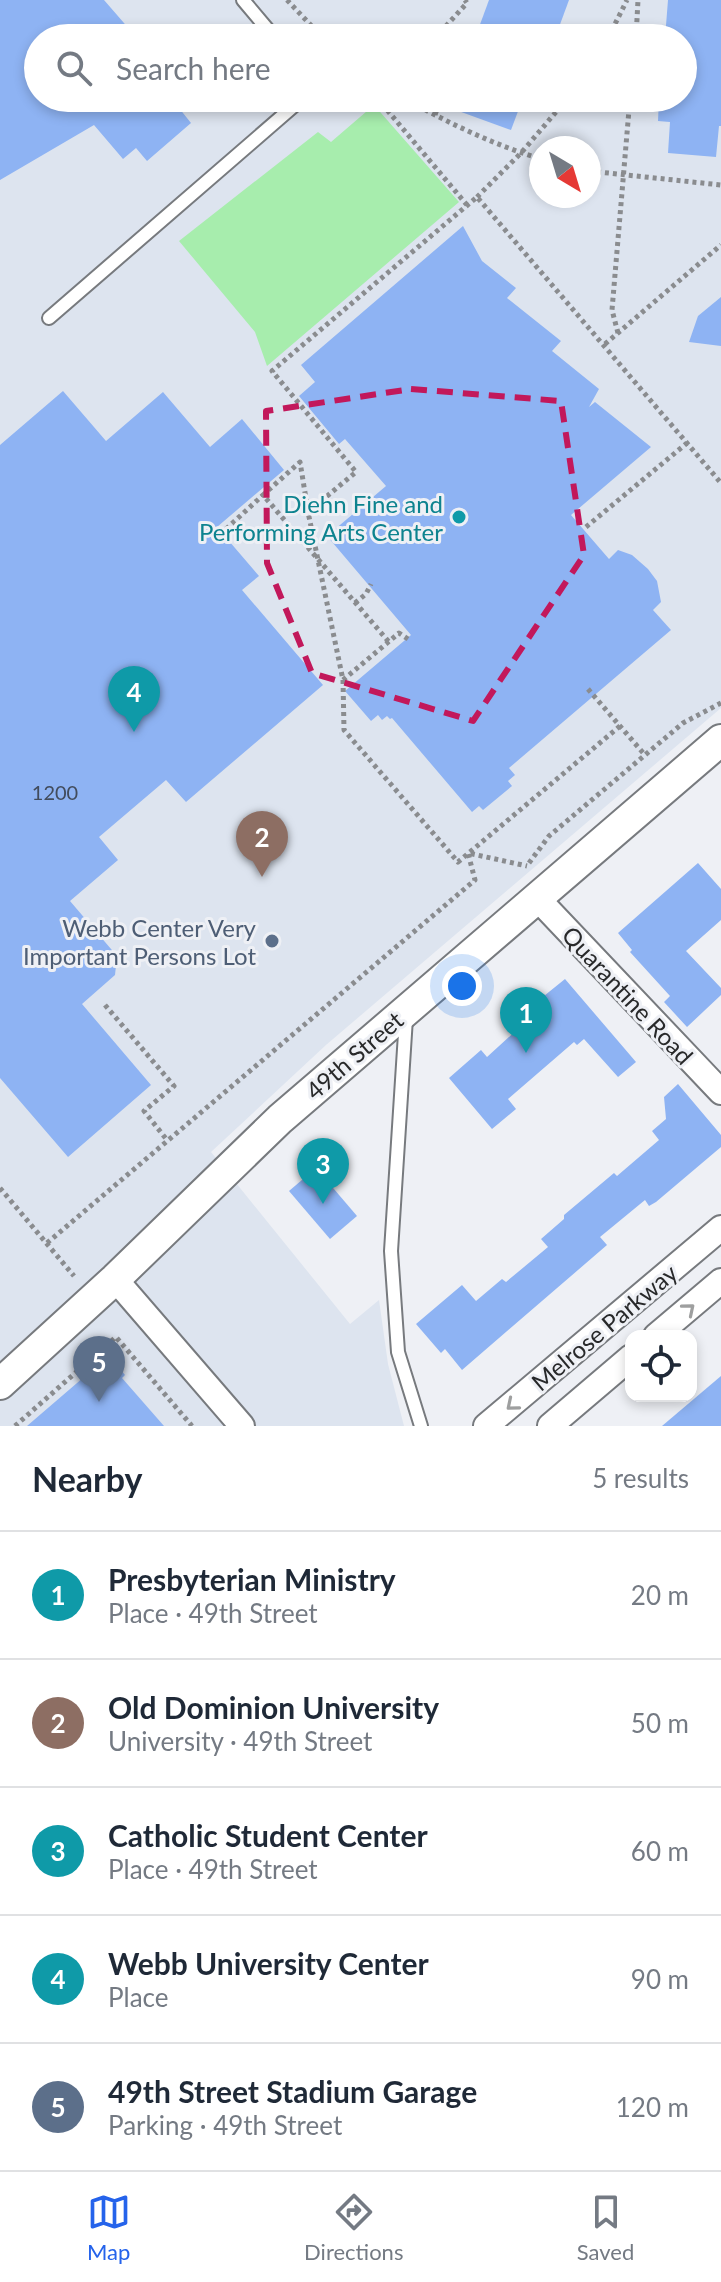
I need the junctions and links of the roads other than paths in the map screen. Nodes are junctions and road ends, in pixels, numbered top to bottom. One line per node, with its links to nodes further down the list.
1 (243, 0): 2 (lane)
2 (263, 24)
3 (287, 112): 4 (lane)
4 (49, 318)
5 (721, 740): 6 (street, 49th Street)
6 (536, 897): 7 (street, 49th Street); 8 (street, Quarantine Road)
7 (406, 1011): 10 (street, 49th Street); 16 (lane)
8 (721, 1092)
9 (721, 1228): 17 (street, Melrose Parkway, one-way to 17)
10 (115, 1279): 14 (street, 49th Street); 15 (street)
11 (721, 1281): 12 (street, Melrose Parkway, one-way to 11)
12 (663, 1330)
13 (625, 1362): 18 (street, Melrose Parkway)
14 (0, 1384)
15 (242, 1426)
16 (421, 1426)
17 (486, 1426)
18 (550, 1426)

